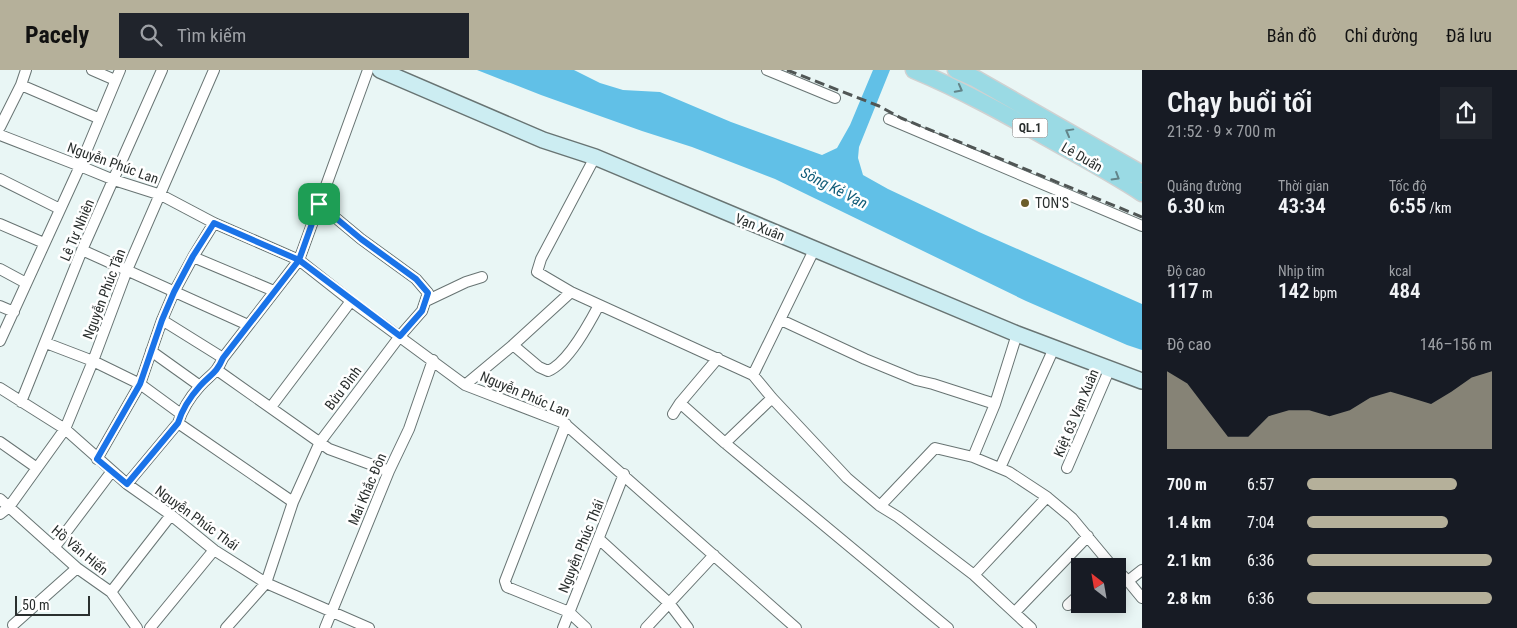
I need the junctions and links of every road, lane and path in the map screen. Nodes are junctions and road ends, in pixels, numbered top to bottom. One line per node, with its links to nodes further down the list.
1 (26, 70): 12 (street)
2 (92, 70): 11 (street)
3 (120, 70): 11 (street)
4 (162, 70): 22 (street, Lê Tự Nhiên)
5 (214, 70): 24 (street, Nguyễn Phúc Tần)
6 (368, 70): 25 (street)
7 (380, 70): 18 (street, Vạn Xuân)
8 (766, 70): 13 (street)
9 (914, 70): 23 (main road, Lê Duẩn / QL.1, one-way to 23)
10 (956, 70): 20 (main road, Lê Duẩn / QL.1, one-way to 10)
11 (115, 80): 14 (street)
12 (21, 85): 14 (street); 16 (street)
13 (835, 98)
14 (98, 118): 19 (street)
15 (889, 118): 29 (street)
16 (0, 127)
17 (0, 135): 19 (street, Nguyễn Phúc Lan)
18 (594, 157): 32 (street, Vạn Xuân); 41 (street)
19 (80, 166): 22 (street, Nguyễn Phúc Lan); 26 (street)
20 (1142, 174)
21 (0, 180): 26 (street)
22 (114, 180): 24 (street, Nguyễn Phúc Lan); 31 (street, Lê Tự Nhiên)
23 (1142, 193)
24 (161, 195): 27 (street, Nguyễn Phúc Lan); 36 (street, Nguyễn Phúc Tần)
25 (319, 204): 34 (street); 43 (street)
26 (60, 209): 30 (street)
27 (214, 223): 33 (street); 34 (street, Nguyễn Phúc Lan)
28 (0, 224): 30 (street)
29 (1142, 226)
30 (44, 243): 38 (street)
31 (82, 250): 36 (street); 53 (street, Lê Tự Nhiên)
32 (814, 250): 48 (street); 50 (street, Vạn Xuân)
33 (193, 256): 39 (street); 40 (street)
34 (299, 260): 39 (street); 42 (street, Nguyễn Phúc Lan)
35 (0, 269): 38 (street)
36 (127, 270): 40 (street); 60 (street, Nguyễn Phúc Tần)
37 (482, 277): 43 (street)
38 (26, 283): 46 (street)
39 (274, 291): 49 (street)
40 (174, 292): 47 (street); 49 (street)
41 (571, 292): 44 (street); 54 (street)
42 (351, 301): 51 (street, Nguyễn Phúc Lan); 73 (street)
43 (426, 301): 51 (street, Bửu Đình)
44 (599, 305): 54 (street); 58 (street)
45 (0, 306): 46 (street)
46 (14, 312): 52 (street)
47 (162, 320): 56 (street); 57 (street)
48 (781, 320): 63 (street); 72 (street)
49 (248, 325): 57 (street)
50 (1017, 334): 55 (street, Vạn Xuân); 72 (street)
51 (400, 336): 59 (street, Nguyễn Phúc Lan); 79 (street, Bửu Đình)
52 (0, 341)
53 (46, 343): 60 (street); 70 (street, Lê Tự Nhiên)
54 (513, 345): 66 (street)
55 (1054, 348): 61 (street, Vạn Xuân); 84 (street)
56 (151, 351): 65 (street); 67 (street)
57 (223, 358): 62 (street)
58 (718, 358): 63 (street); 71 (street)
59 (433, 360): 66 (street, Nguyễn Phúc Lan); 87 (street, Mai Khắc Đôn)
60 (93, 361): 65 (street); 77 (street, Nguyễn Phúc Tần)
61 (1110, 368): 64 (street, Vạn Xuân); 85 (street, Kiệt 63 Vạn Xuân)
62 (217, 370): 67 (street); 73 (street)
63 (753, 374): 69 (street)
64 (1142, 381)
65 (140, 384): 75 (street); 82 (street)
66 (465, 385): 76 (street, Nguyễn Phúc Lan)
67 (200, 386): 75 (street)
68 (0, 388): 70 (street, Nguyễn Phúc Thái)
69 (772, 398): 80 (street); 93 (street)
70 (22, 402): 77 (street, Nguyễn Phúc Thái)
71 (680, 403): 74 (street); 80 (street)
72 (995, 404): 81 (street)
73 (271, 407): 79 (street)
74 (673, 414)
75 (179, 419): 89 (street); 92 (street)
76 (566, 424): 88 (street, Nguyễn Phúc Lan); 114 (street)
77 (65, 429): 82 (street, Nguyễn Phúc Thái); 83 (street, Nguyễn Phúc Tần)
78 (0, 442): 83 (street)
79 (320, 442): 87 (street); 92 (street, Bửu Đình)
80 (725, 443): 127 (street)
81 (973, 457): 84 (street); 93 (street)
82 (97, 459): 86 (street, Nguyễn Phúc Thái)
83 (37, 468): 94 (street, Nguyễn Phúc Tần)
84 (1000, 468): 90 (street)
85 (1068, 468)
86 (112, 471): 89 (street, Nguyễn Phúc Thái); 99 (street)
87 (389, 471): 113 (street, Mai Khắc Đôn)
88 (624, 474): 98 (street, Nguyễn Phúc Thái); 101 (street, Nguyễn Phúc Lan)
89 (127, 484): 96 (street, Nguyễn Phúc Thái)
90 (1047, 497): 97 (street); 105 (street)
91 (0, 499): 94 (street, Hồ Văn Hiến)
92 (293, 502): 107 (street, Bửu Đình)
93 (880, 506): 105 (street)
94 (9, 507): 95 (street, Nguyễn Phúc Tần); 99 (street, Hồ Văn Hiến)
95 (0, 514)
96 (170, 516): 100 (street, Nguyễn Phúc Thái); 108 (street)
97 (1088, 536): 102 (street); 115 (street)
98 (598, 538): 111 (street); 114 (street, Nguyễn Phúc Thái)
99 (54, 548): 103 (street, Hồ Văn Hiến)
100 (214, 550): 107 (street, Nguyễn Phúc Thái); 118 (street)
101 (714, 555): 111 (street); 126 (street, Nguyễn Phúc Lan)
102 (1105, 558)
103 (78, 568): 108 (street, Hồ Văn Hiến); 116 (street)
104 (1142, 570): 106 (street)
105 (974, 575): 115 (street)
106 (1128, 581): 109 (street)
107 (266, 583): 113 (street, Nguyễn Phúc Thái); 119 (street, Bửu Đình)
108 (111, 592): 117 (street, Hồ Văn Hiến)
109 (1142, 598)
110 (1071, 602): 112 (street)
111 (669, 604): 124 (street); 125 (street)
112 (1068, 605)
113 (332, 612): 120 (street, Mai Khắc Đôn); 121 (street, Nguyễn Phúc Thái)
114 (569, 612): 122 (street, Nguyễn Phúc Thái); 123 (street)
115 (1015, 612): 128 (street)
116 (13, 625)
117 (134, 627)
118 (150, 628)
119 (226, 628)
120 (325, 628)
121 (369, 628)
122 (563, 628)
123 (586, 628)
124 (646, 628)
125 (688, 628)
126 (796, 628)
127 (948, 628)
128 (1030, 628)

